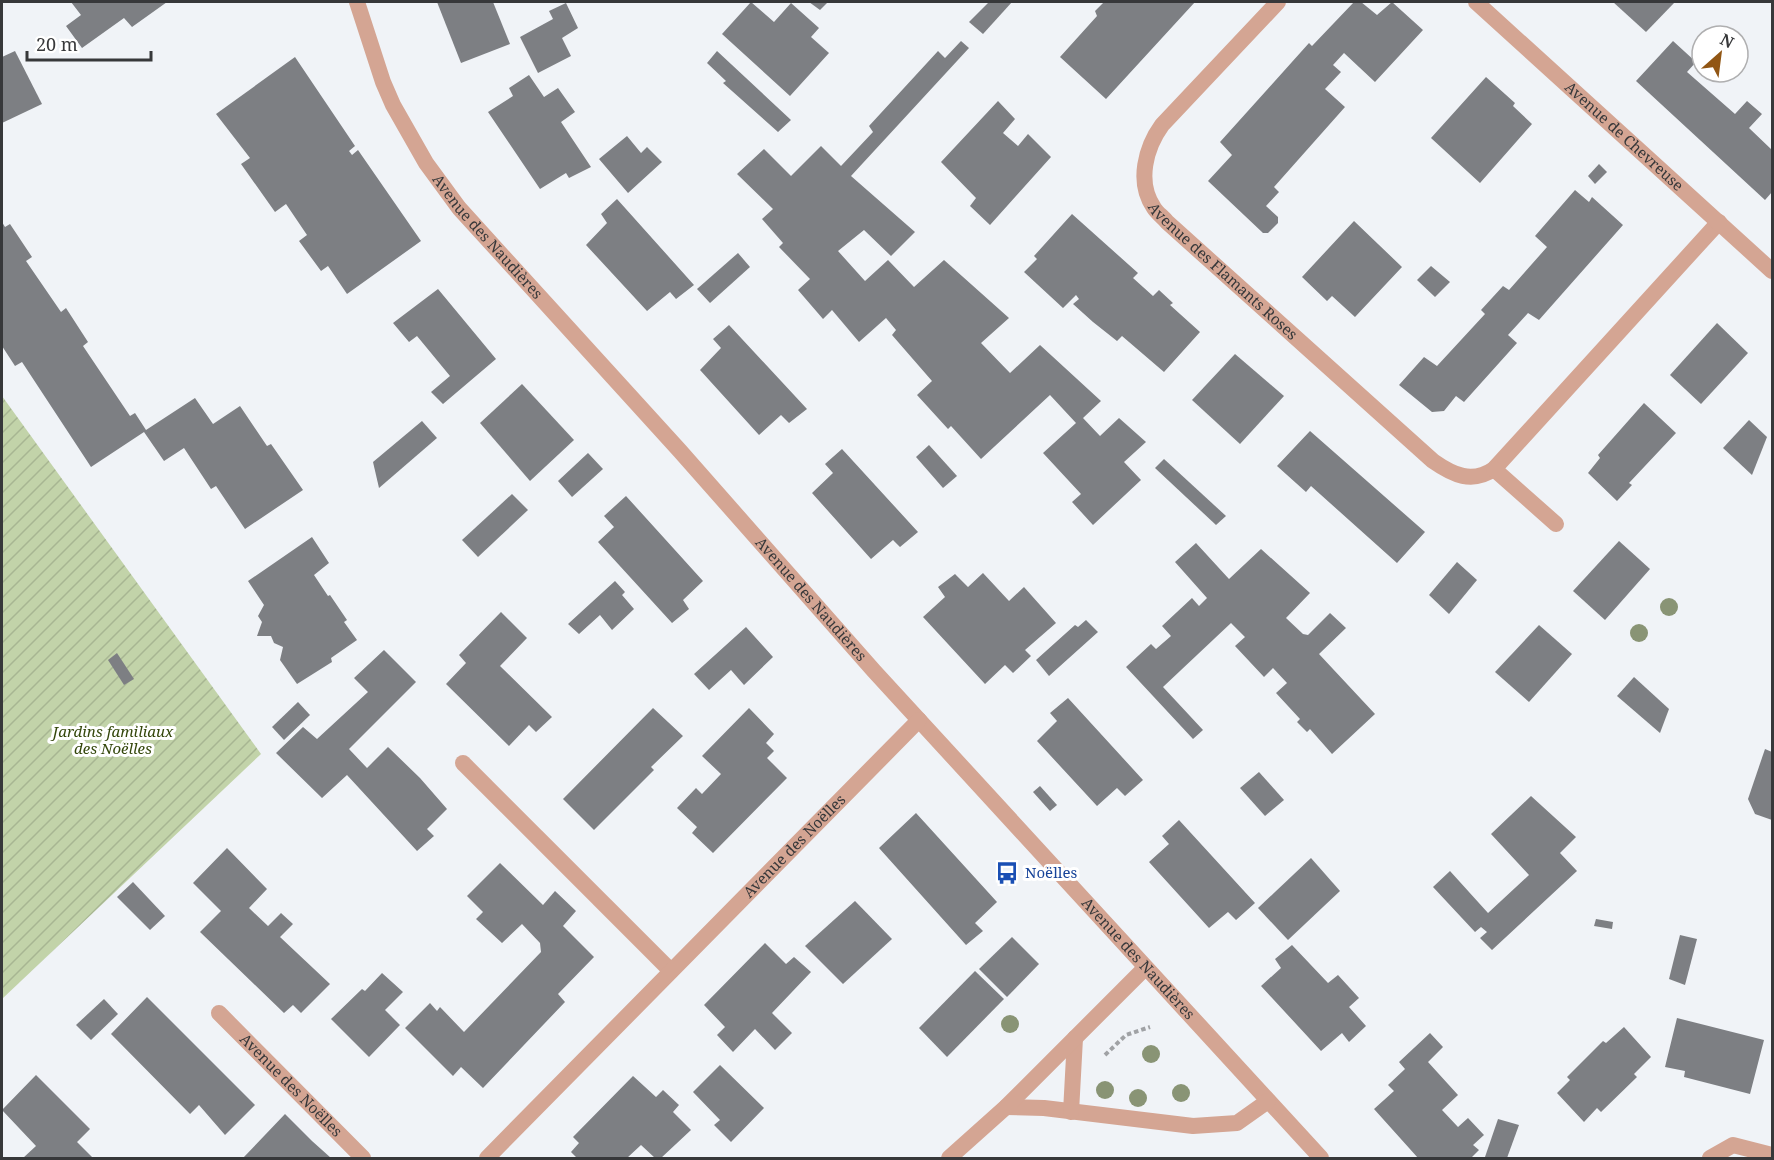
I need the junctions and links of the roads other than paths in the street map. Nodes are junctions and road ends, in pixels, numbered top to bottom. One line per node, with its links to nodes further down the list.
1 (357, 2): 8 (street, Avenue des Naudières)
2 (1278, 2): 6 (street, Avenue des Flamants Roses)
3 (1476, 2): 4 (street, Avenue de Chevreuse)
4 (1719, 222): 5 (street, Avenue de Chevreuse); 6 (street)
5 (1773, 271)
6 (1494, 469): 7 (street)
7 (1556, 525)
8 (919, 720): 10 (street, Avenue des Naudières); 11 (street, Avenue des Noëlles)
9 (463, 763): 11 (street)
10 (1145, 968): 13 (street); 14 (street, Avenue des Naudières)
11 (671, 971): 19 (street, Avenue des Noëlles)
12 (219, 1013): 18 (street, Avenue des Noëlles)
13 (1075, 1038): 15 (street); 16 (street)
14 (1268, 1101): 16 (street); 21 (street, Avenue des Naudières)
15 (1006, 1107): 16 (street); 20 (street)
16 (1071, 1112)
17 (1773, 1155): 22 (street)
18 (363, 1158)
19 (487, 1158)
20 (949, 1158)
21 (1321, 1158)
22 (1710, 1158)

